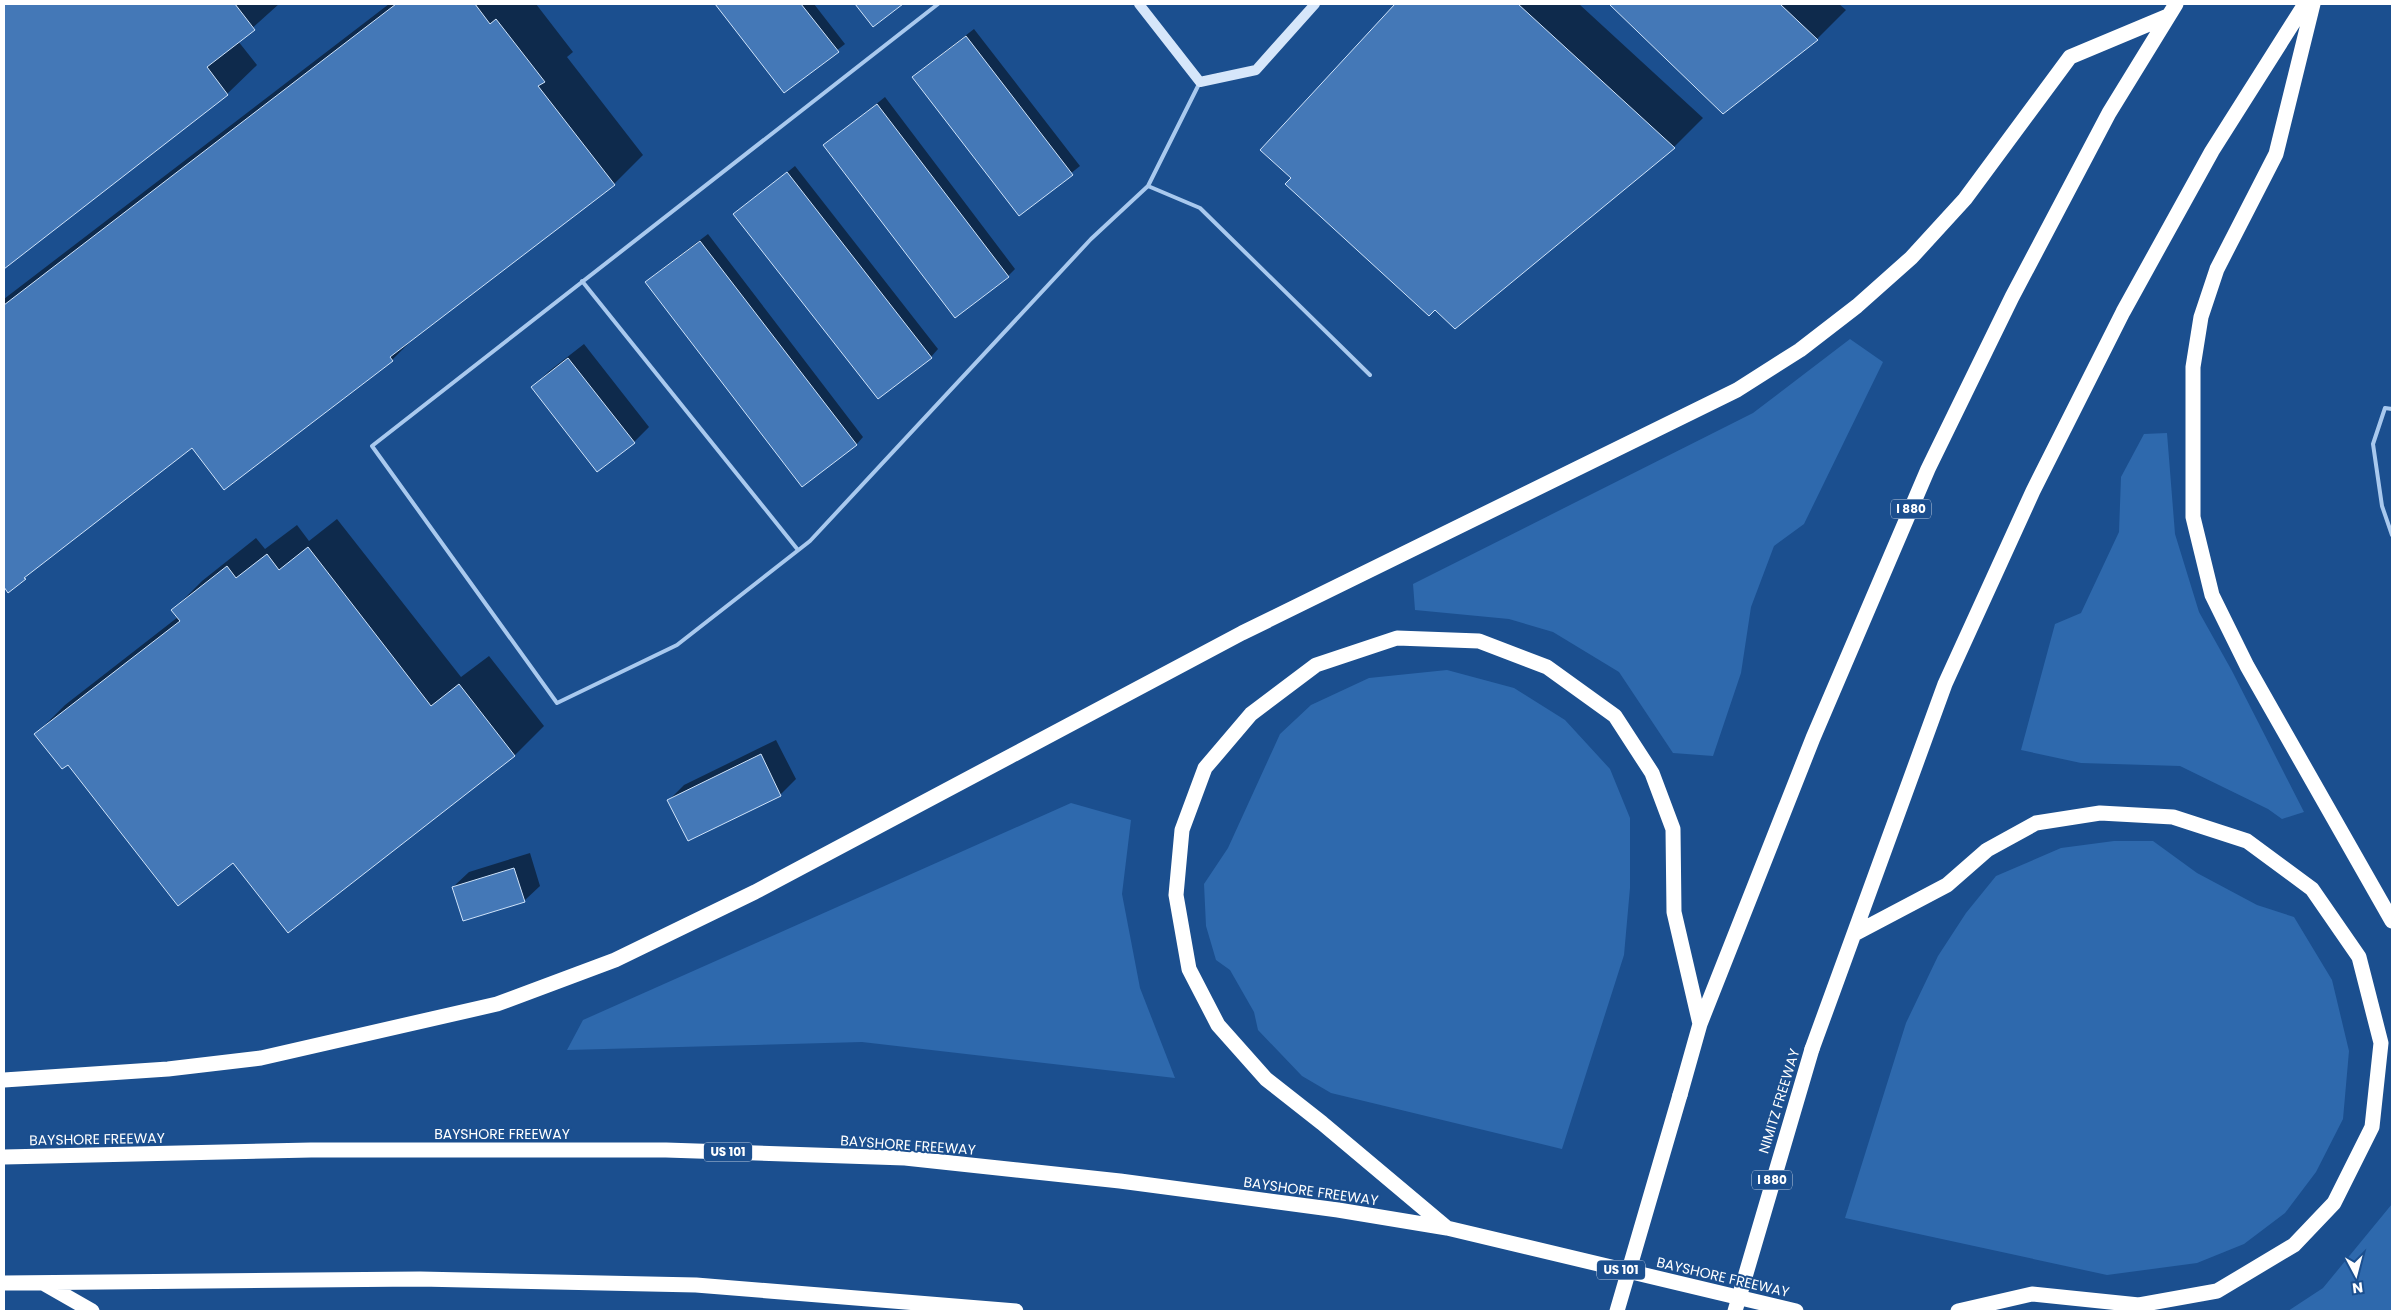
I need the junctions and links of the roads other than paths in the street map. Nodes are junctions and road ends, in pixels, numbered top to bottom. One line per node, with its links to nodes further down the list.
1 (938, 4): 9 (lane)
2 (1139, 4): 7 (street)
3 (1316, 4): 7 (street)
4 (2305, 4): 15 (highway, I 880)
5 (2313, 4): 14 (highway)
6 (2172, 10): 16 (highway, I 880); 17 (highway)
7 (1200, 82): 8 (lane)
8 (1148, 186): 10 (lane); 13 (lane)
9 (582, 281): 13 (lane); 13 (lane)
10 (1370, 375)
11 (2392, 409): 12 (lane)
12 (2392, 534)
13 (798, 550)
14 (2392, 921)
15 (1856, 933): 25 (highway, NIMITZ FREEWAY / I 880, bridge); 27 (highway)
16 (1700, 1024): 19 (highway); 24 (highway, I 880, bridge)
17 (4, 1080)
18 (4, 1157): 19 (highway, BAYSHORE FREEWAY / US 101)
19 (1447, 1228): 26 (highway, BAYSHORE FREEWAY / US 101)
20 (42, 1282): 21 (highway); 22 (highway); 23 (highway)
21 (4, 1283)
22 (92, 1311)
23 (1016, 1311)
24 (1617, 1311)
25 (1735, 1311)
26 (1796, 1311)
27 (1958, 1311)

